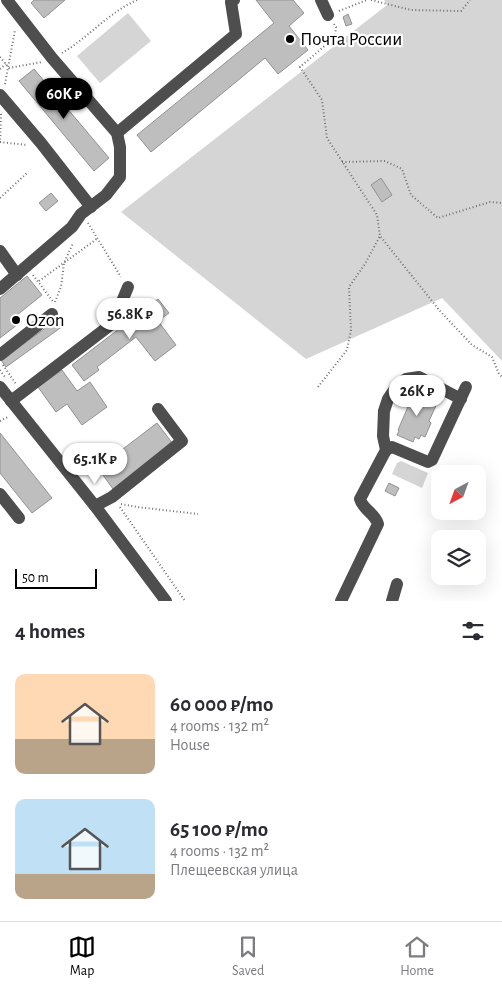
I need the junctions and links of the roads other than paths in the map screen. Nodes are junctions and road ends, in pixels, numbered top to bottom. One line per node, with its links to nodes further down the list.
1 (7, 0): 6 (street)
2 (234, 0): 6 (street)
3 (321, 0): 4 (street)
4 (328, 15)
5 (2, 91): 7 (street)
6 (117, 133): 7 (street)
7 (91, 207): 9 (street)
8 (0, 251): 9 (street)
9 (17, 275): 11 (street)
10 (128, 287): 15 (street)
11 (0, 289)
12 (52, 314): 13 (street)
13 (0, 355)
14 (0, 387): 15 (street)
15 (15, 398): 19 (street)
16 (158, 409): 19 (street)
17 (386, 450): 17 (street); 23 (street)
18 (0, 494): 20 (street)
19 (95, 506): 22 (street)
20 (19, 518)
21 (397, 584): 24 (street)
22 (166, 601)
23 (341, 601)
24 (392, 601)

